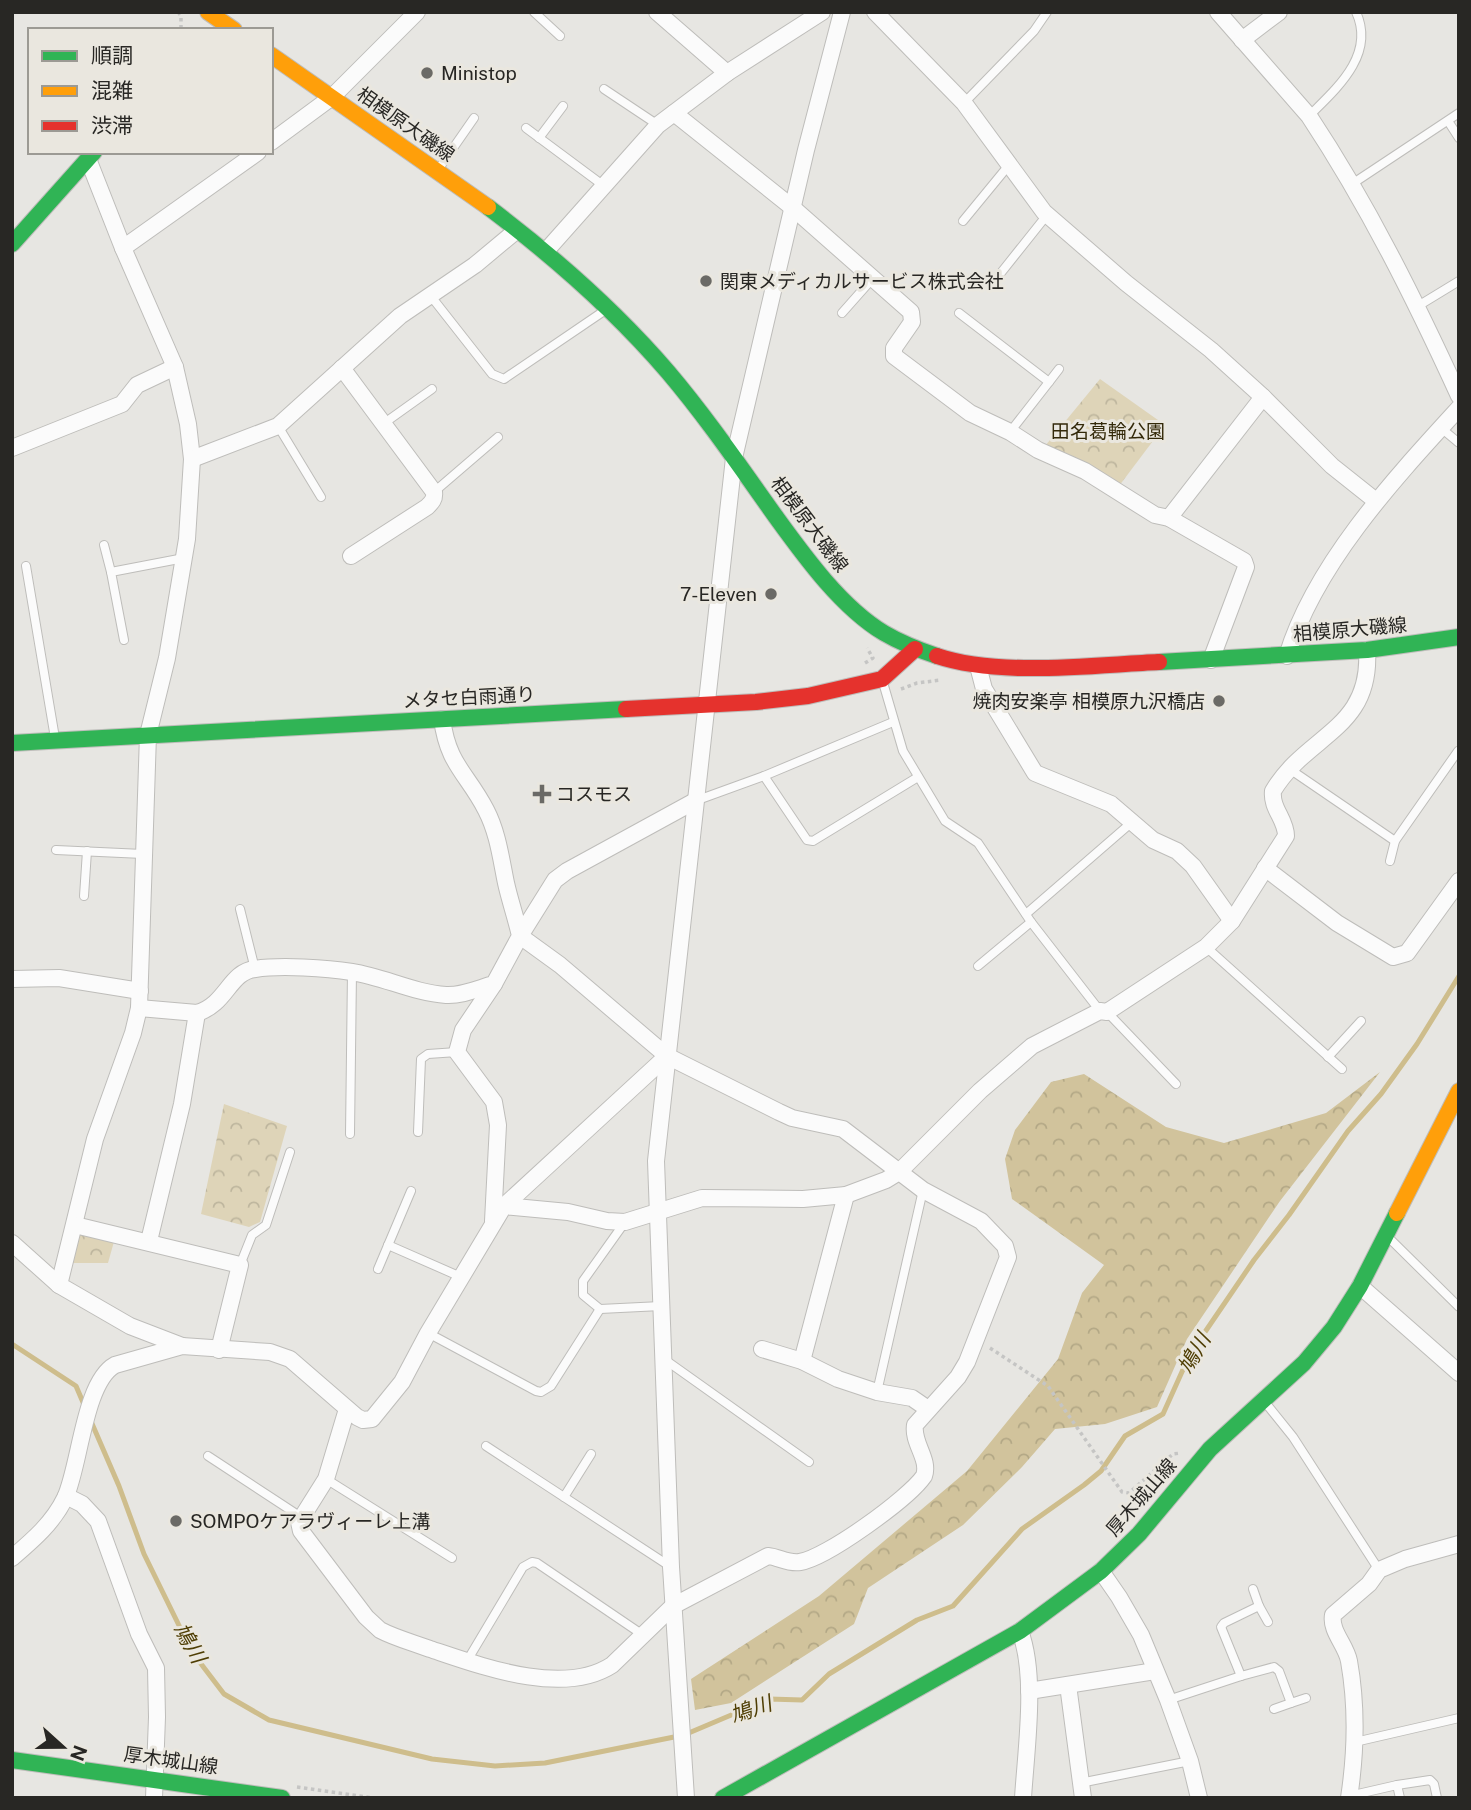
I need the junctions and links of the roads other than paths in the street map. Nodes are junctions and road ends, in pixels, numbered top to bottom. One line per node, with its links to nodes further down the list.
1 (417, 12): 19 (street)
2 (534, 12): 14 (lane)
3 (657, 12): 17 (street)
4 (822, 12): 17 (street)
5 (842, 12): 38 (street)
6 (875, 12): 20 (street)
7 (1047, 12): 20 (lane)
8 (1217, 12): 15 (street)
9 (1279, 12): 15 (street)
10 (1356, 12): 24 (lane)
11 (212, 13): 12 (main road); 13 (main road)
12 (201, 28)
13 (231, 28)
14 (560, 36)
15 (1242, 40): 24 (street)
16 (273, 56): 19 (main road, 相模原大磯線)
17 (727, 73): 22 (street)
18 (604, 89): 27 (lane)
19 (332, 97): 31 (street); 35 (main road, 相模原大磯線)
20 (964, 103): 34 (street)
21 (563, 106): 29 (lane)
22 (674, 113): 27 (street); 38 (street)
23 (1459, 113): 26 (lane)
24 (1310, 116): 36 (street)
25 (474, 118): 35 (lane)
26 (1448, 121): 30 (lane); 36 (lane)
27 (658, 125): 37 (street)
28 (526, 128): 29 (lane)
29 (539, 138): 37 (lane)
30 (1459, 138)
31 (273, 141)
32 (255, 154): 43 (street)
33 (91, 155): 42 (main road); 43 (street)
34 (1009, 165): 39 (street); 40 (lane)
35 (437, 171): 41 (main road, 相模原大磯線)
36 (1352, 184): 49 (street)
37 (604, 186): 44 (street)
38 (793, 208): 45 (street); 68 (street)
39 (1047, 215): 46 (lane); 59 (street)
40 (963, 221)
41 (517, 230): 44 (main road, 相模原大磯線); 48 (street)
42 (12, 244)
43 (123, 248): 53 (street)
44 (546, 251): 50 (main road, 相模原大磯線)
45 (873, 278): 51 (lane); 64 (street)
46 (996, 279)
47 (1459, 281): 49 (lane)
48 (430, 295): 50 (lane); 54 (street)
49 (1418, 306): 58 (street)
50 (608, 308): 68 (main road, 相模原大磯線)
51 (842, 313)
52 (959, 313): 56 (lane)
53 (176, 367): 67 (street); 69 (street)
54 (342, 368): 61 (street); 62 (street)
55 (1059, 369): 56 (lane)
56 (1049, 382): 64 (lane)
57 (432, 389): 61 (lane)
58 (1459, 396)
59 (1263, 397): 72 (street); 73 (street)
60 (1459, 408): 63 (street)
61 (383, 424): 70 (street)
62 (278, 426): 69 (street); 71 (lane)
63 (1441, 428): 66 (lane); 72 (street)
64 (1010, 432): 73 (street)
65 (498, 437): 70 (lane)
66 (1459, 443)
67 (12, 449)
68 (734, 458): 81 (main road, 相模原大磯線); 87 (street)
69 (192, 460): 76 (street)
70 (434, 492): 75 (street)
71 (321, 497)
72 (1376, 501): 83 (street)
73 (1169, 518): 84 (street)
74 (104, 545): 78 (lane)
75 (352, 556)
76 (184, 558): 78 (lane); 90 (street)
77 (26, 566): 91 (lane)
78 (111, 572): 80 (lane)
79 (1459, 637): 82 (main road, 相模原大磯線)
80 (124, 640)
81 (915, 649): 85 (main road, 相模原大磯線); 86 (main road, メタセ白雨通り)
82 (1367, 650): 83 (main road, 相模原大磯線); 94 (street)
83 (1287, 656): 84 (main road, 相模原大磯線)
84 (1211, 660): 85 (main road, 相模原大磯線)
85 (978, 666): 98 (street)
86 (882, 679): 87 (main road, メタセ白雨通り); 89 (lane)
87 (706, 705): 88 (main road, メタセ白雨通り); 97 (street)
88 (442, 719): 90 (main road, メタセ白雨通り); 110 (street)
89 (893, 722): 95 (lane); 96 (lane)
90 (148, 735): 91 (main road, メタセ白雨通り); 102 (street)
91 (55, 741): 92 (main road, メタセ白雨通り)
92 (12, 743)
93 (1458, 751): 99 (lane)
94 (1290, 770): 99 (lane); 104 (street)
95 (764, 776): 96 (lane); 97 (lane)
96 (918, 777): 108 (lane)
97 (695, 801): 110 (street); 123 (street)
98 (1130, 822): 108 (lane); 109 (street)
99 (1395, 841): 103 (lane)
100 (56, 850): 101 (lane)
101 (87, 851): 102 (lane); 106 (lane)
102 (143, 854): 117 (street)
103 (1390, 861)
104 (1265, 868): 105 (street); 109 (street)
105 (1459, 881)
106 (84, 896)
107 (240, 909): 113 (lane)
108 (1028, 918): 112 (lane); 119 (lane)
109 (1232, 921): 111 (street)
110 (520, 936): 116 (street); 123 (street)
111 (1206, 947): 119 (street); 124 (lane)
112 (978, 967)
113 (255, 969): 114 (street); 120 (street)
114 (352, 972): 116 (street); 129 (lane)
115 (12, 979): 117 (street)
116 (494, 984): 122 (street)
117 (140, 991): 118 (street)
118 (139, 1008): 120 (street); 138 (street)
119 (1103, 1011): 126 (lane); 131 (street)
120 (197, 1013): 141 (street)
121 (1361, 1021): 124 (lane)
122 (457, 1052): 128 (lane); 139 (street)
123 (667, 1056): 131 (street); 135 (street); 136 (street)
124 (1328, 1057): 125 (lane)
125 (1342, 1069)
126 (1176, 1084)
127 (1459, 1091): 140 (main road, 厚木城山線)
128 (418, 1132)
129 (350, 1134)
130 (290, 1153): 144 (lane)
131 (899, 1172): 132 (street); 134 (street)
132 (923, 1190): 159 (lane); 162 (street)
133 (411, 1191): 143 (lane)
134 (846, 1195): 136 (street); 157 (street)
135 (504, 1206): 137 (street); 139 (street)
136 (657, 1212): 137 (street); 149 (street)
137 (625, 1222): 151 (lane)
138 (75, 1225): 141 (street); 147 (street)
139 (493, 1225): 146 (street)
140 (1385, 1234): 148 (main road, 厚木城山線); 150 (lane)
141 (149, 1241): 144 (street)
142 (12, 1243): 147 (street)
143 (388, 1245): 145 (lane); 146 (lane)
144 (240, 1265): 155 (street)
145 (378, 1269)
146 (461, 1277): 152 (street)
147 (59, 1285): 153 (street)
148 (1360, 1286): 158 (street); 160 (main road, 厚木城山線)
149 (662, 1306): 151 (lane); 156 (street)
150 (1459, 1307)
151 (600, 1308): 152 (lane)
152 (428, 1332): 161 (street)
153 (182, 1346): 155 (street); 168 (street)
154 (762, 1349): 157 (street)
155 (219, 1350): 161 (street)
156 (664, 1359): 166 (lane); 174 (street)
157 (802, 1361): 159 (street)
158 (1459, 1372)
159 (877, 1392): 162 (street)
160 (1263, 1399): 175 (lane); 176 (main road, 厚木城山線)
161 (347, 1409): 167 (street)
162 (928, 1409): 178 (street)
163 (486, 1446): 169 (lane)
164 (591, 1454): 169 (lane)
165 (208, 1456): 170 (lane)
166 (809, 1462)
167 (326, 1479): 170 (street); 173 (lane)
168 (66, 1496): 172 (street); 196 (street)
169 (564, 1497): 174 (lane)
170 (301, 1517): 183 (street)
171 (1459, 1544): 175 (street)
172 (12, 1558)
173 (452, 1558)
174 (671, 1567): 178 (street)
175 (1379, 1570): 193 (street)
176 (1101, 1571): 181 (main road, 厚木城山線); 184 (street)
177 (1253, 1589): 179 (lane)
178 (673, 1606): 182 (street); 202 (street)
179 (1259, 1606): 180 (lane); 185 (lane)
180 (1268, 1622)
181 (1020, 1631): 187 (street); 203 (main road, 厚木城山線)
182 (643, 1635): 183 (street); 183 (lane)
183 (467, 1661)
184 (1154, 1671): 186 (street); 189 (street)
185 (1241, 1676): 189 (lane); 190 (lane)
186 (1068, 1685): 187 (street); 198 (street)
187 (1029, 1691): 204 (street)
188 (1306, 1699): 190 (lane)
189 (1168, 1700): 195 (street)
190 (1291, 1703): 191 (lane)
191 (1274, 1709)
192 (1459, 1718): 193 (lane)
193 (1355, 1742): 199 (street)
194 (12, 1760): 196 (main road, 厚木城山線)
195 (1190, 1761): 198 (lane); 205 (street)
196 (156, 1779): 200 (street); 201 (main road, 厚木城山線)
197 (1397, 1785): 199 (lane); 206 (lane); 207 (lane)
198 (1082, 1791)
199 (1349, 1797)
200 (154, 1798)
201 (282, 1798)
202 (686, 1798)
203 (723, 1798)
204 (1023, 1798)
205 (1199, 1798)
206 (1400, 1798)
207 (1437, 1798)

